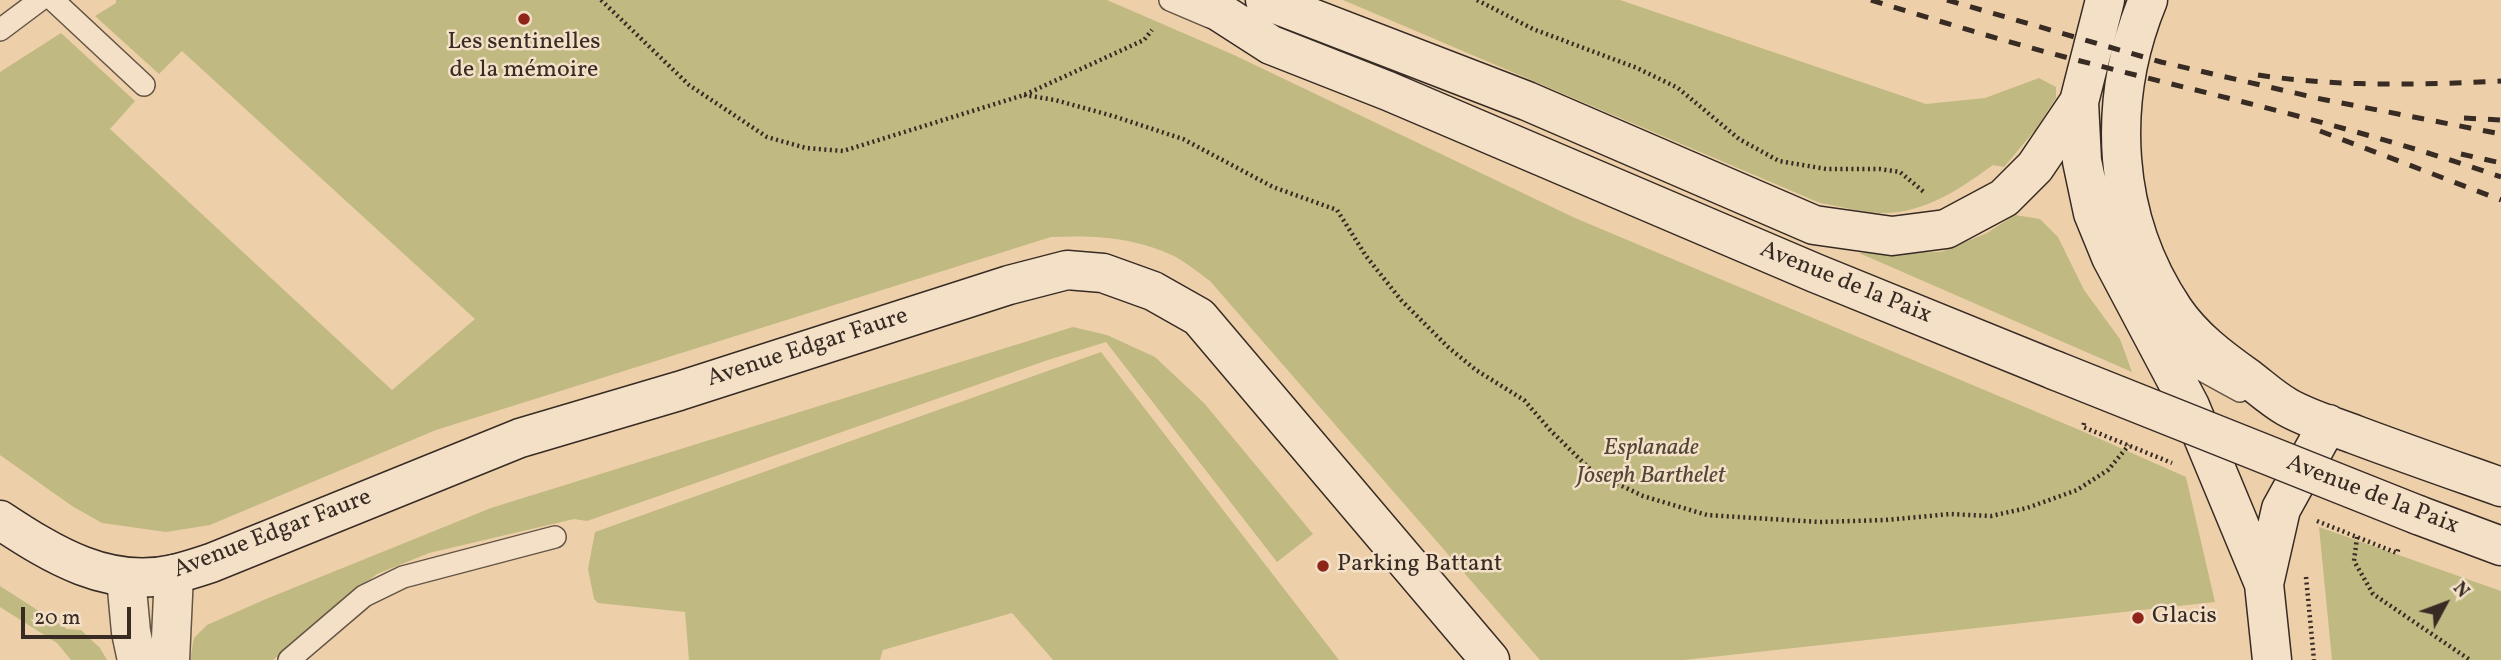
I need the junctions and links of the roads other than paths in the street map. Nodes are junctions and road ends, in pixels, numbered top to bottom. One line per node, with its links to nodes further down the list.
1 (40, 0): 8 (lane)
2 (53, 0): 10 (lane)
3 (1170, 0): 9 (lane)
4 (1201, 0): 9 (main road, Avenue de la Paix)
5 (1265, 0): 11 (main road, Avenue de la Paix)
6 (2105, 0): 11 (main road)
7 (2148, 0): 13 (main road, Avenue de la Paix)
8 (0, 30)
9 (1259, 38): 18 (main road, Avenue de la Paix, bridge)
10 (144, 85)
11 (2079, 102): 12 (main road)
12 (2149, 331): 13 (lane); 21 (main road)
13 (2287, 407): 14 (main road, Avenue de la Paix)
14 (2328, 424): 15 (main road, Avenue de la Paix); 21 (main road)
15 (2501, 487)
16 (0, 520): 20 (main road, Avenue Edgar Faure)
17 (555, 537): 24 (lane)
18 (2501, 546)
19 (174, 574): 20 (main road, Avenue Edgar Faure); 23 (main road); 25 (main road, Avenue Edgar Faure)
20 (126, 578): 22 (main road)
21 (2264, 584): 26 (main road)
22 (137, 660)
23 (170, 660)
24 (289, 660)
25 (1490, 660)
26 (2272, 660)

